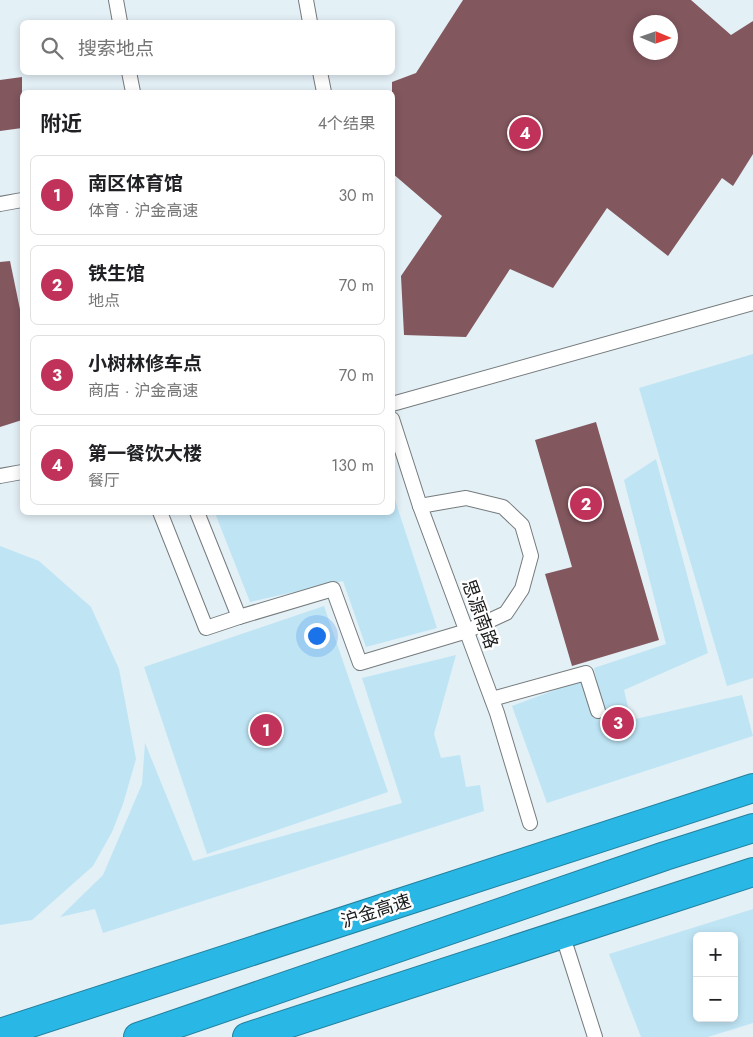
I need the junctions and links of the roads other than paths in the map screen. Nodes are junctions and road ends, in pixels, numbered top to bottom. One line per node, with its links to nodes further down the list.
1 (116, 0): 3 (lane)
2 (306, 0): 4 (lane)
3 (120, 20)
4 (310, 20)
5 (130, 75): 7 (lane)
6 (321, 75): 8 (lane)
7 (133, 90)
8 (324, 90)
9 (20, 200): 10 (lane)
10 (0, 204)
11 (753, 303): 12 (lane)
12 (395, 403)
13 (395, 428): 16 (lane, 思源南路)
14 (20, 472): 15 (lane)
15 (0, 476)
16 (420, 506): 20 (lane, 思源南路); 20 (lane)
17 (161, 515): 19 (lane)
18 (198, 515): 19 (lane)
19 (240, 617): 20 (lane)
20 (467, 631): 21 (lane, 思源南路)
21 (492, 699): 22 (lane); 24 (lane, 思源南路)
22 (598, 711)
23 (753, 788): 28 (highway, 沪金高速)
24 (530, 823)
25 (753, 828): 29 (highway)
26 (753, 872): 30 (highway)
27 (567, 949): 31 (lane)
28 (0, 1033)
29 (138, 1037)
30 (247, 1037)
31 (595, 1037)

